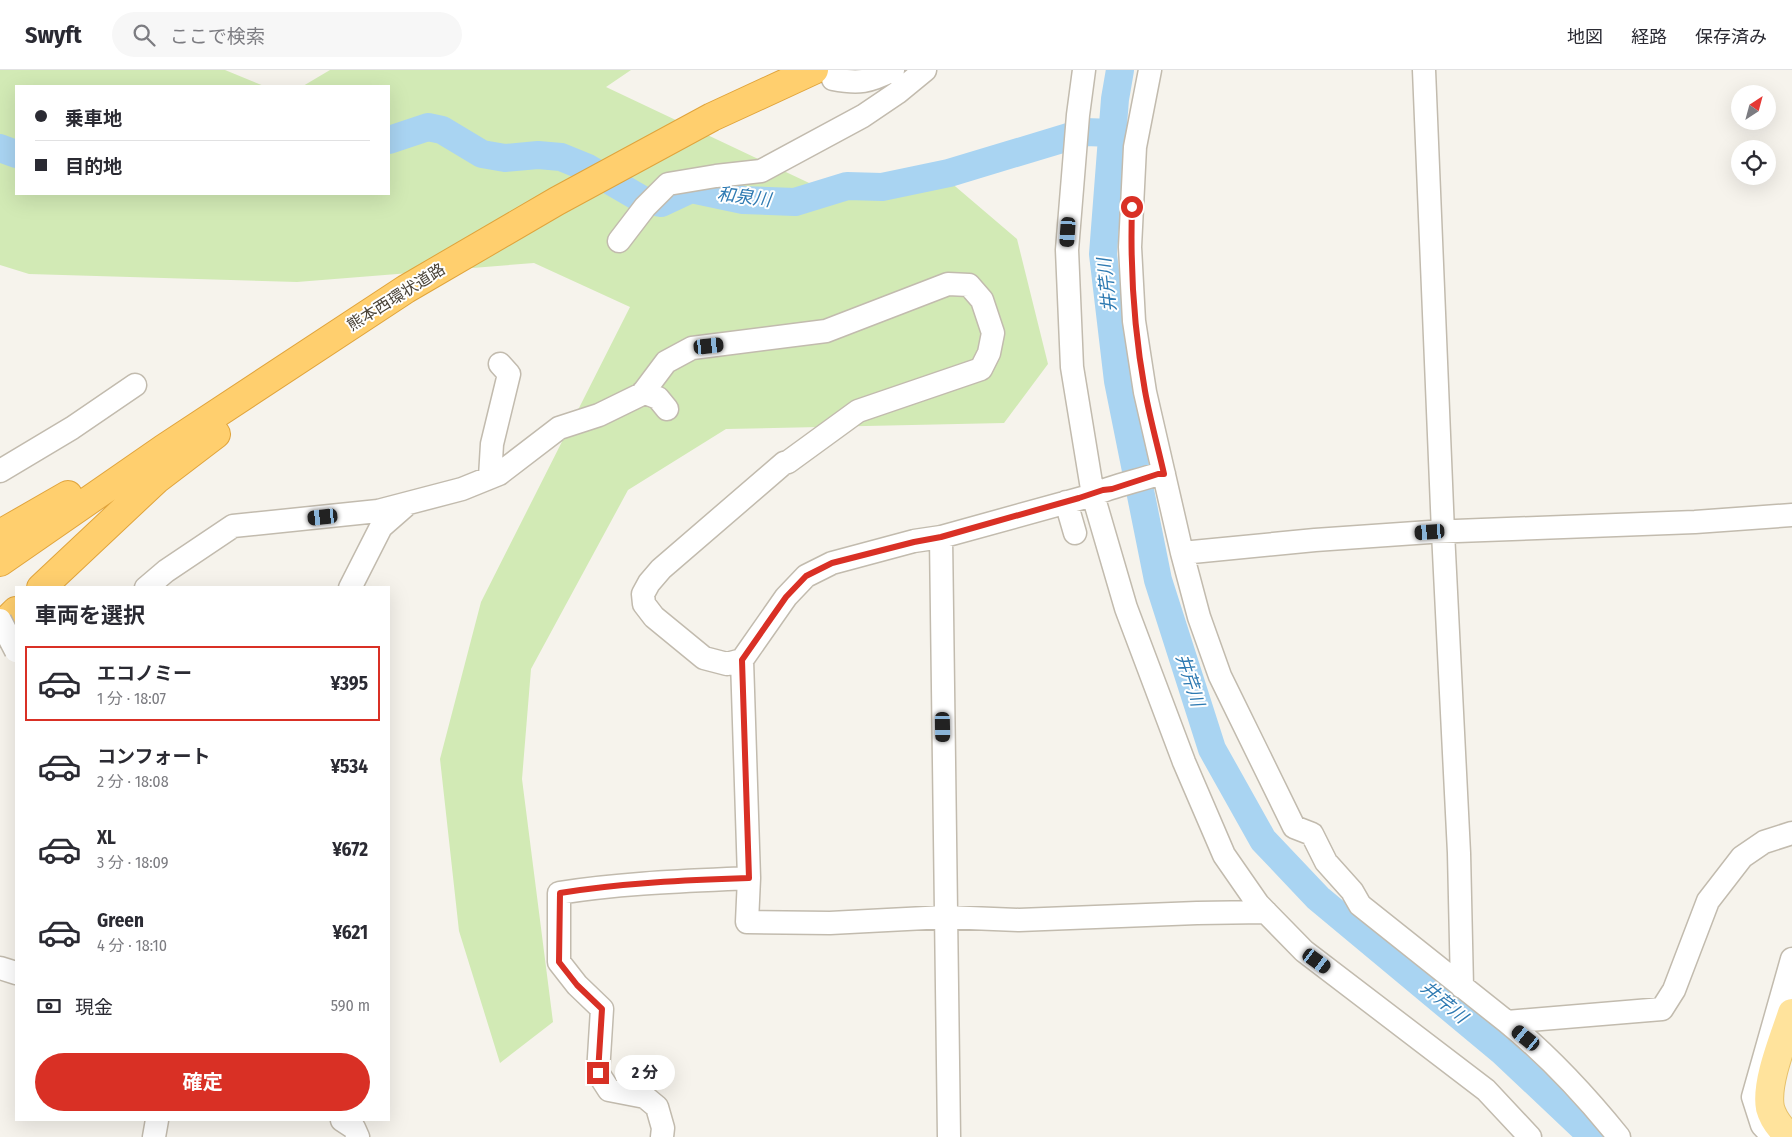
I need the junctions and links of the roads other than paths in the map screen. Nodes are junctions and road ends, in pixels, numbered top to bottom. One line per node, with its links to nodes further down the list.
1 (893, 70): 7 (street)
2 (924, 70): 8 (street)
3 (1084, 70): 18 (street)
4 (1150, 70): 16 (street)
5 (1409, 70): 22 (street)
6 (1424, 70): 22 (street)
7 (823, 74): 9 (highway, 熊本西環状道路)
8 (619, 241)
9 (406, 289): 14 (highway, 熊本西環状道路); 28 (highway)
10 (500, 364): 17 (street)
11 (135, 385): 15 (street)
12 (643, 392): 13 (street); 17 (street); 35 (street)
13 (667, 409)
14 (163, 449): 24 (highway); 27 (highway, 熊本西環状道路)
15 (0, 470)
16 (1161, 474): 18 (street); 26 (street)
17 (490, 478): 20 (street)
18 (1102, 492): 19 (street); 40 (street)
19 (1066, 502): 23 (street); 25 (street)
20 (407, 503): 29 (street); 30 (street)
21 (1792, 515): 22 (street)
22 (1436, 532): 26 (street); 45 (street)
23 (1075, 533)
24 (0, 534)
25 (941, 537): 35 (street); 41 (street)
26 (1182, 553): 36 (street)
27 (0, 562)
28 (43, 586)
29 (148, 586)
30 (351, 586)
31 (15, 612): 33 (highway)
32 (0, 620): 34 (street, bridge)
33 (0, 626)
34 (15, 649)
35 (742, 660): 38 (street)
36 (1294, 827): 39 (street); 45 (street)
37 (1792, 833): 47 (street)
38 (749, 878): 41 (street); 53 (street)
39 (1336, 894)
40 (1266, 912): 41 (street); 55 (street)
41 (945, 918): 54 (street)
42 (1792, 959): 50 (street)
43 (0, 968): 44 (street)
44 (15, 972)
45 (1456, 982): 47 (street)
46 (1792, 1013): 50 (main road)
47 (1507, 1022): 56 (street)
48 (158, 1121): 51 (street)
49 (344, 1121): 52 (street)
50 (1784, 1136)
51 (154, 1137)
52 (358, 1137)
53 (662, 1137)
54 (949, 1137)
55 (1530, 1137)
56 (1619, 1137)

